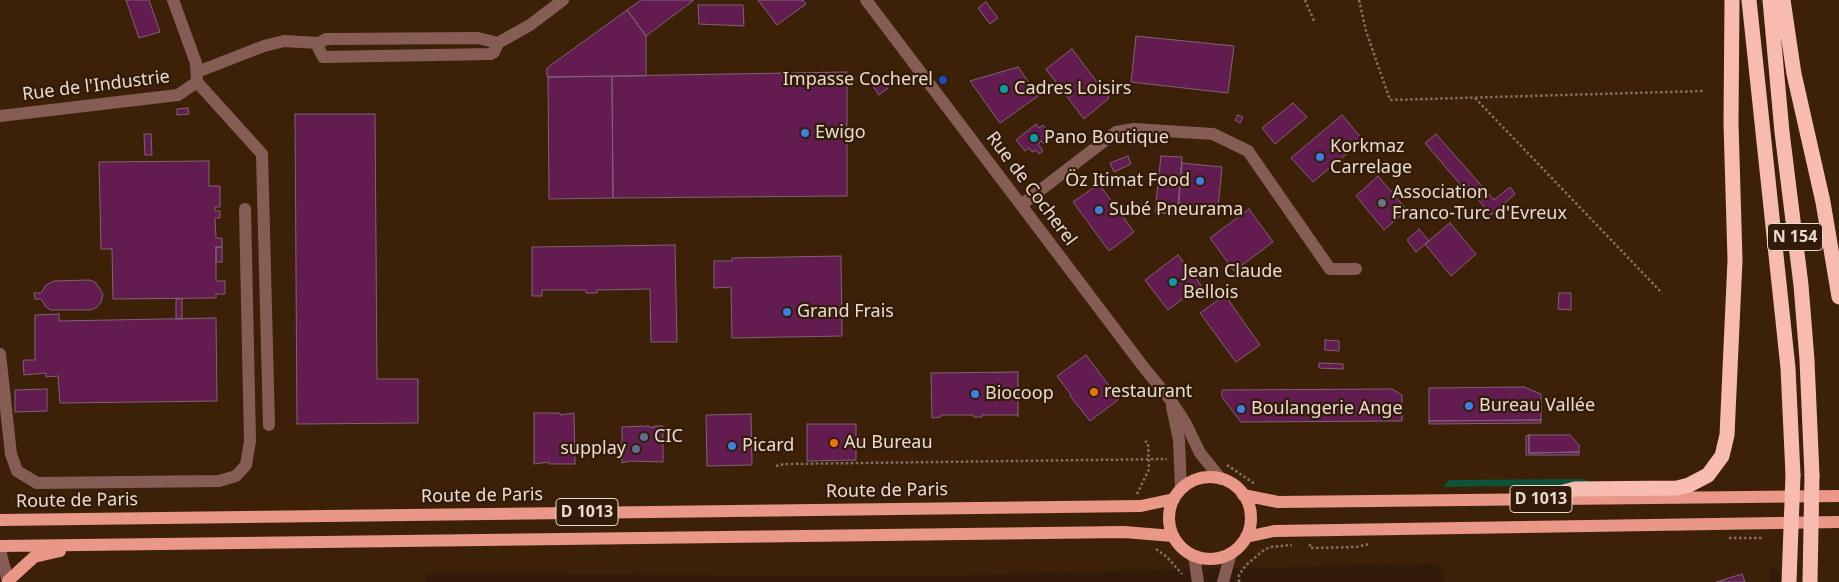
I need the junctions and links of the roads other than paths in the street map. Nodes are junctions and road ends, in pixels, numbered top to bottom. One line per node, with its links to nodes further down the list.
1 (173, 0): 10 (street)
2 (563, 0): 9 (street)
3 (866, 0): 12 (street, Rue de Cocherel)
4 (1732, 0): 23 (highway)
5 (1749, 0): 38 (highway, N 154, bridge)
6 (1770, 0): 39 (highway, N 154, bridge)
7 (1783, 0): 15 (highway)
8 (320, 43): 9 (street, Rue de l'Industrie); 9 (street); 10 (street, Rue de l'Industrie)
9 (498, 43)
10 (197, 77): 11 (street, Rue de l'Industrie); 18 (street)
11 (0, 116)
12 (1021, 205): 14 (street); 17 (street, Rue de Cocherel)
13 (245, 209): 16 (street)
14 (1356, 269)
15 (1839, 296)
16 (0, 354)
17 (1169, 398): 19 (street, Rue de Cocherel); 20 (street, Rue de Cocherel)
18 (269, 425)
19 (1221, 479): 20 (main road); 21 (main road)
20 (1178, 494): 24 (main road, Route de Paris / D 1013); 28 (main road)
21 (1243, 495): 23 (main road, D 1013); 29 (main road)
22 (1839, 496): 23 (main road, D 1013)
23 (1538, 499)
24 (255, 517): 25 (main road, Route de Paris / D 1013); 27 (main road)
25 (0, 520)
26 (1839, 522): 29 (main road, D 1013)
27 (0, 528)
28 (1173, 536): 31 (main road, D 1013); 34 (main road)
29 (1246, 538): 33 (main road)
30 (0, 546): 31 (main road, D 1013)
31 (82, 546): 35 (main road)
32 (0, 550): 35 (street)
33 (1231, 553): 34 (main road); 37 (street)
34 (1194, 556): 36 (street)
35 (8, 582)
36 (1198, 582)
37 (1223, 582)
38 (1789, 582)
39 (1810, 582)

